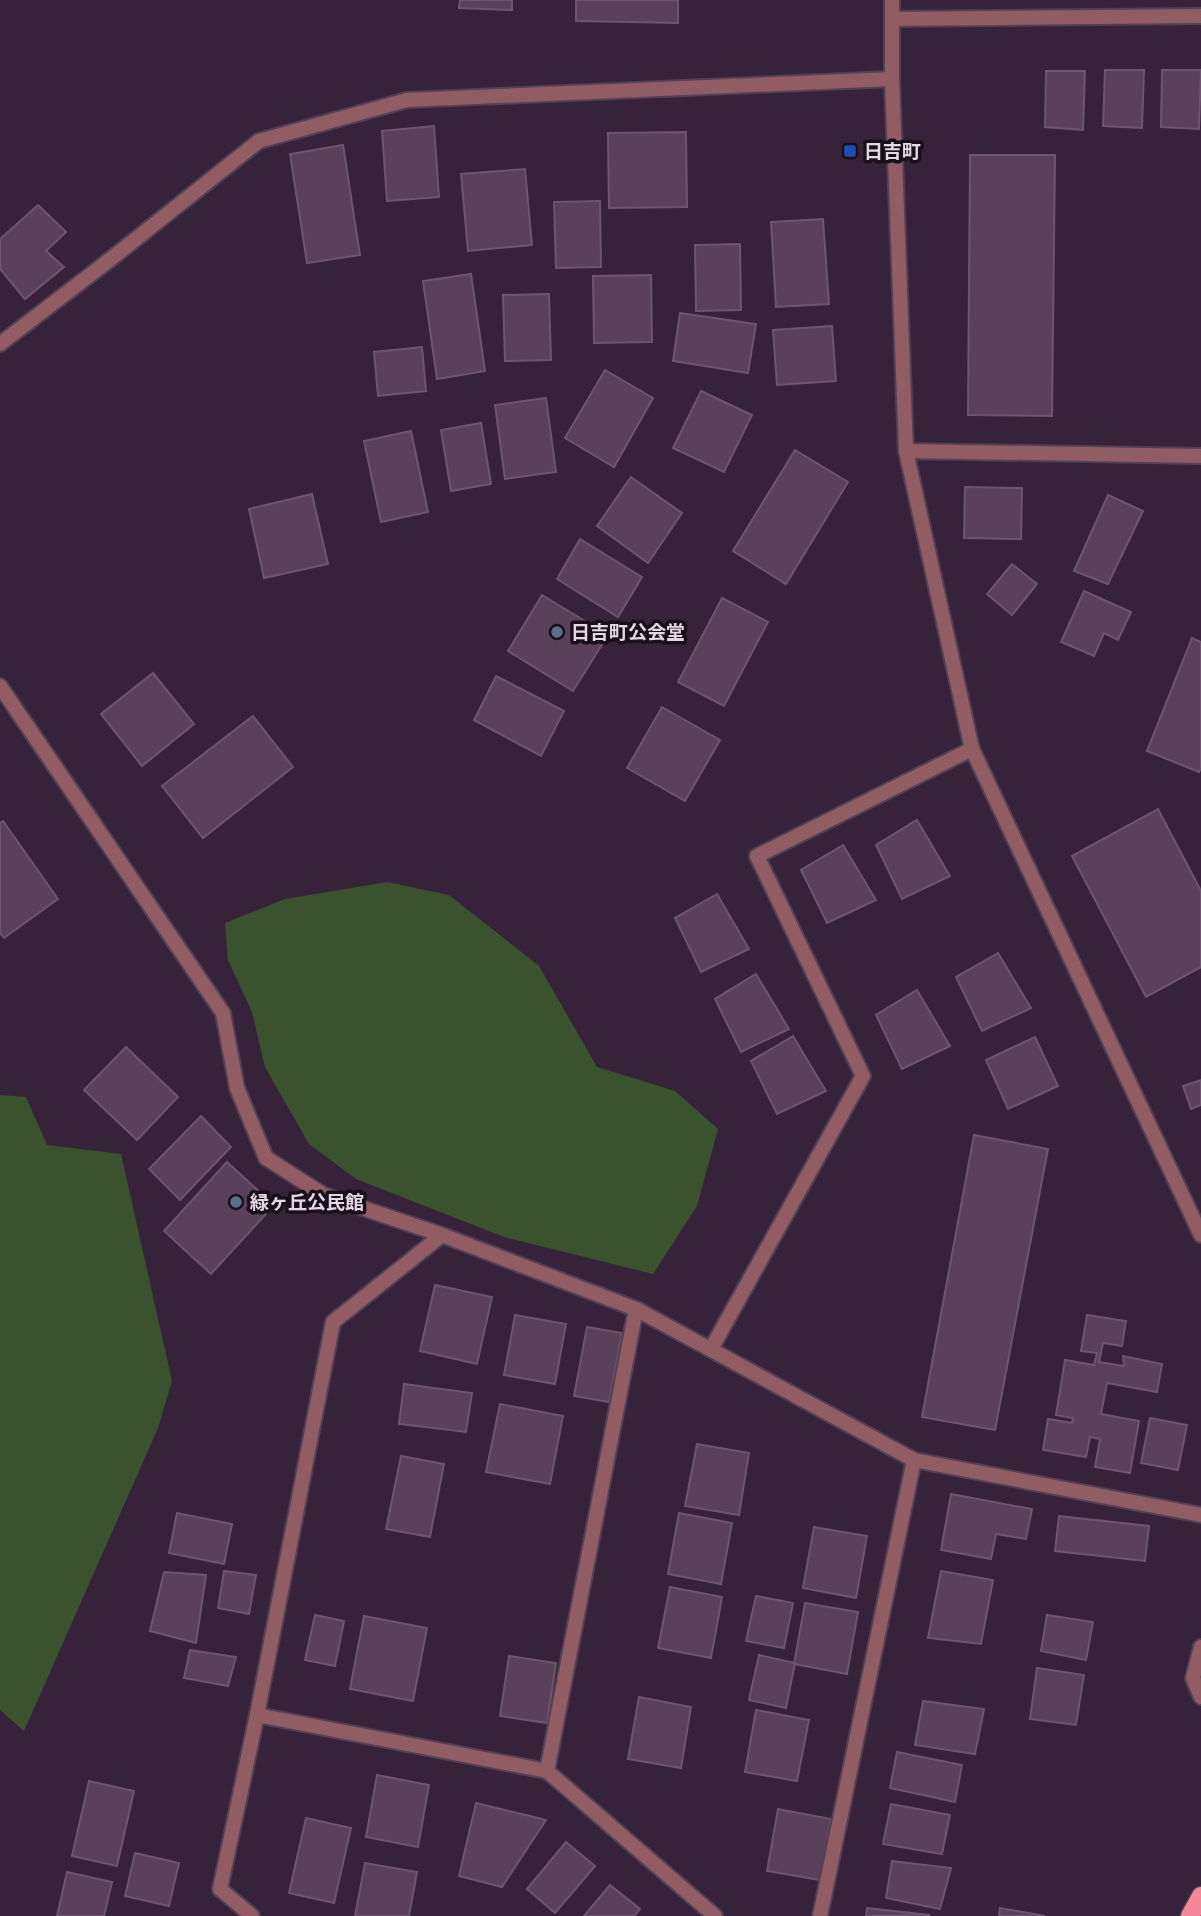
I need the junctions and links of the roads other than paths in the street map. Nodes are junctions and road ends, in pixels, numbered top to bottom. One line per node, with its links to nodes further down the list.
1 (891, 0): 3 (street)
2 (1201, 16): 3 (street)
3 (892, 19): 4 (street)
4 (892, 79): 5 (street); 6 (street)
5 (0, 344)
6 (906, 451): 7 (street); 9 (street)
7 (1201, 456)
8 (0, 686): 10 (street)
9 (972, 749): 11 (street); 13 (street)
10 (442, 1235): 12 (street); 18 (street)
11 (1201, 1235)
12 (636, 1309): 13 (street); 19 (street)
13 (711, 1349): 14 (street)
14 (914, 1460): 15 (street); 23 (street)
15 (1201, 1515)
16 (1201, 1647): 17 (street)
17 (1201, 1697)
18 (257, 1715): 19 (street); 21 (street)
19 (547, 1771): 22 (street)
20 (1201, 1896): 24 (main road)
21 (252, 1916)
22 (715, 1916)
23 (820, 1916)
24 (1191, 1916)

